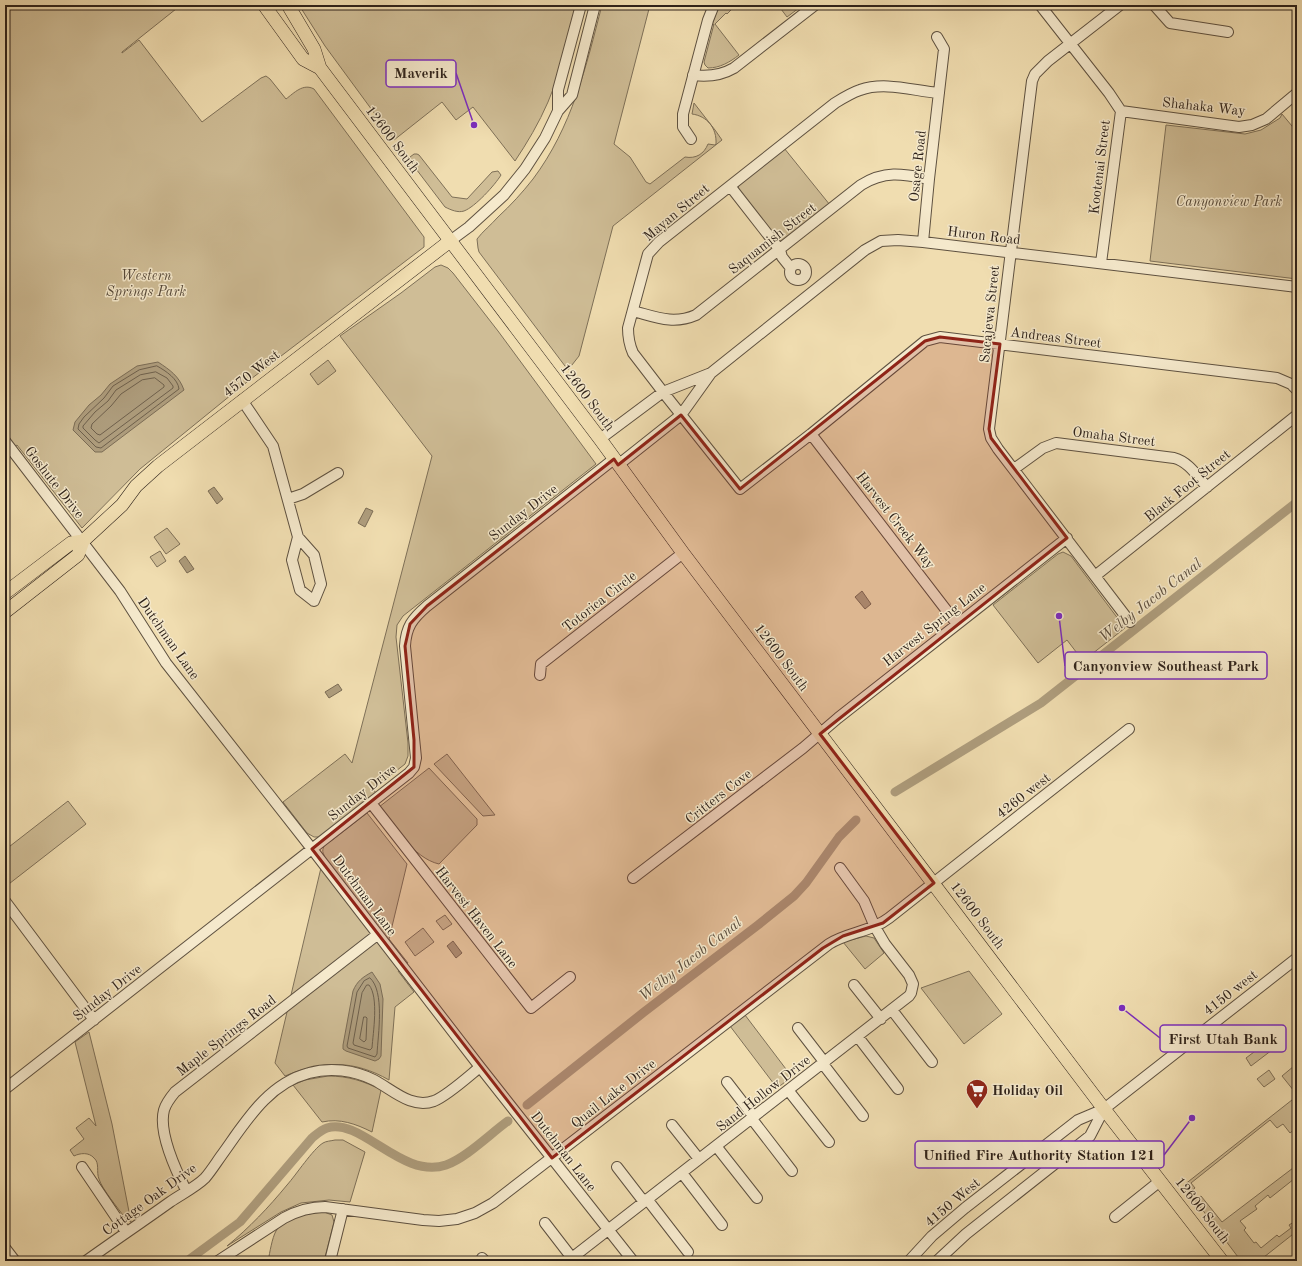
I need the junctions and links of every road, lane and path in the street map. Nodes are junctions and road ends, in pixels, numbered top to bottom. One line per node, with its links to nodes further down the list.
1 (264, 5): 13 (main road, 12600 South)
2 (288, 5): 13 (main road, 12600 South)
3 (581, 5): 17 (street)
4 (595, 5): 17 (street)
5 (714, 5): 14 (street)
6 (815, 5): 14 (street)
7 (1040, 5): 12 (street, Kootenai Street)
8 (1120, 5): 12 (street, Sacajewa Street)
9 (1154, 5): 10 (street)
10 (1228, 32)
11 (937, 37): 15 (street, Osage Road)
12 (1070, 44): 18 (street, Kootenai Street); 25 (street, Sacajewa Street)
13 (320, 68): 22 (main road, 12600 South)
14 (693, 75): 19 (street)
15 (939, 93): 20 (street, Osage Road); 21 (street, Mayan Street)
16 (1297, 93): 18 (street, Shahaka Way)
17 (558, 111): 22 (street)
18 (1121, 111): 26 (street, Kootenai Street)
19 (690, 140)
20 (929, 179): 23 (street, Osage Road); 24 (street, Saquamish Street)
21 (730, 186): 24 (street); 29 (street, Mayan Street)
22 (450, 241): 34 (main road, 4570 West); 38 (main road, 12600 South)
23 (923, 242): 25 (street, Huron Road); 28 (street, Huron Road)
24 (780, 250): 28 (street); 29 (street, Saquamish Street)
25 (1010, 252): 26 (street, Huron Road); 30 (street, Sacajewa Street)
26 (1101, 263): 27 (street, Huron Road)
27 (1297, 287)
28 (813, 291): 31 (street, Huron Road)
29 (633, 311): 33 (street, Mayan Street)
30 (1000, 344): 32 (street, Andreas Street); 37 (street, Andreas Street); 41 (street, Sacajewa Street)
31 (711, 373): 33 (street, Huron Road); 35 (street, Huron Road)
32 (1297, 390)
33 (662, 392): 35 (street, Mayan Street); 38 (street, Huron Road)
34 (242, 400): 45 (street); 48 (main road, 4570 West)
35 (681, 415): 40 (street, Huron Road); 44 (street, Mayan Street)
36 (1297, 415): 43 (street, Black Foot Street)
37 (811, 434): 44 (street, Andreas Street); 54 (street, Harvest Creek Way)
38 (600, 439): 40 (main road, 12600 South)
39 (5, 441): 48 (street, Goshute Drive)
40 (616, 462): 49 (main road, 12600 South); 58 (street, Sunday Drive)
41 (1014, 470): 43 (street, Omaha Street); 47 (street, Sacajewa Street)
42 (338, 473): 45 (street)
43 (1206, 487): 50 (street, Black Foot Street)
44 (740, 489)
45 (288, 499): 46 (street)
46 (298, 537): 46 (street)
47 (1066, 538): 50 (street, Sacajewa Street); 54 (street, Harvest Spring Lane)
48 (83, 541): 51 (main road, 4570 West); 52 (main road, 4570 West); 59 (street, Dutchman Lane)
49 (683, 552): 55 (street, Totorica Circle); 57 (main road, 12600 South)
50 (1096, 576): 53 (street, Sacajewa Street)
51 (5, 594)
52 (6, 609)
53 (1130, 622)
54 (958, 624): 57 (street, Harvest Spring Lane)
55 (540, 675)
56 (1129, 729): 62 (street, 4260 west)
57 (820, 734): 61 (street, Critters Cove); 62 (main road, 12600 South)
58 (371, 803): 59 (street, Sunday Drive); 67 (street, Harvest Haven Lane)
59 (312, 849): 65 (street, Dutchman Lane); 71 (street, Sunday Drive)
60 (840, 868): 64 (street)
61 (633, 878)
62 (934, 883): 64 (street, Quail Lake Drive); 81 (main road, 12600 South)
63 (5, 901): 71 (street)
64 (875, 927): 69 (street, Sand Hollow Drive); 87 (street, Quail Lake Drive)
65 (378, 935): 76 (street, Dutchman Lane); 94 (street, Maple Springs Road)
66 (1297, 958): 81 (street, 4150 west)
67 (570, 977)
68 (854, 985): 70 (street)
69 (892, 1010): 70 (street, Sand Hollow Drive); 74 (street)
70 (881, 1019): 73 (street, Sand Hollow Drive)
71 (94, 1020): 78 (street, Sunday Drive)
72 (798, 1028): 75 (street)
73 (858, 1037): 75 (street, Sand Hollow Drive); 79 (street)
74 (932, 1062)
75 (824, 1063): 80 (street, Sand Hollow Drive); 82 (street)
76 (480, 1067): 87 (street, Dutchman Lane); 94 (street, Cottage Oak Drive)
77 (727, 1082): 83 (street)
78 (5, 1089)
79 (898, 1089)
80 (788, 1090): 83 (street, Sand Hollow Drive); 85 (street)
81 (1104, 1109): 93 (main road, 12600 South); 111 (street, 4150 West); 112 (street)
82 (863, 1116)
83 (753, 1118): 86 (street, Sand Hollow Drive); 91 (street)
84 (672, 1125): 88 (street)
85 (829, 1142)
86 (716, 1146): 88 (street, Sand Hollow Drive); 95 (street)
87 (552, 1158): 97 (street, Quail Lake Drive); 101 (street, Dutchman Lane)
88 (699, 1160): 92 (street, Sand Hollow Drive)
89 (82, 1167): 102 (street)
90 (617, 1167): 96 (street)
91 (792, 1171)
92 (682, 1173): 96 (street, Sand Hollow Drive); 100 (street)
93 (1160, 1181): 98 (street); 113 (main road, 12600 South)
94 (186, 1190): 102 (street, Cottage Oak Drive)
95 (757, 1198)
96 (646, 1200): 101 (street, Sand Hollow Drive); 104 (street)
97 (343, 1209): 108 (street, Quail Lake Drive); 109 (street)
98 (1115, 1218)
99 (545, 1223): 105 (street)
100 (722, 1225)
101 (608, 1229): 105 (street, Sand Hollow Drive); 110 (street, Dutchman Lane)
102 (126, 1232): 107 (street, Cottage Oak Drive)
103 (5, 1248): 106 (street)
104 (688, 1252)
105 (570, 1260)
106 (15, 1261)
107 (86, 1261)
108 (218, 1261)
109 (330, 1261)
110 (633, 1261)
111 (909, 1261)
112 (937, 1261)
113 (1222, 1261)

